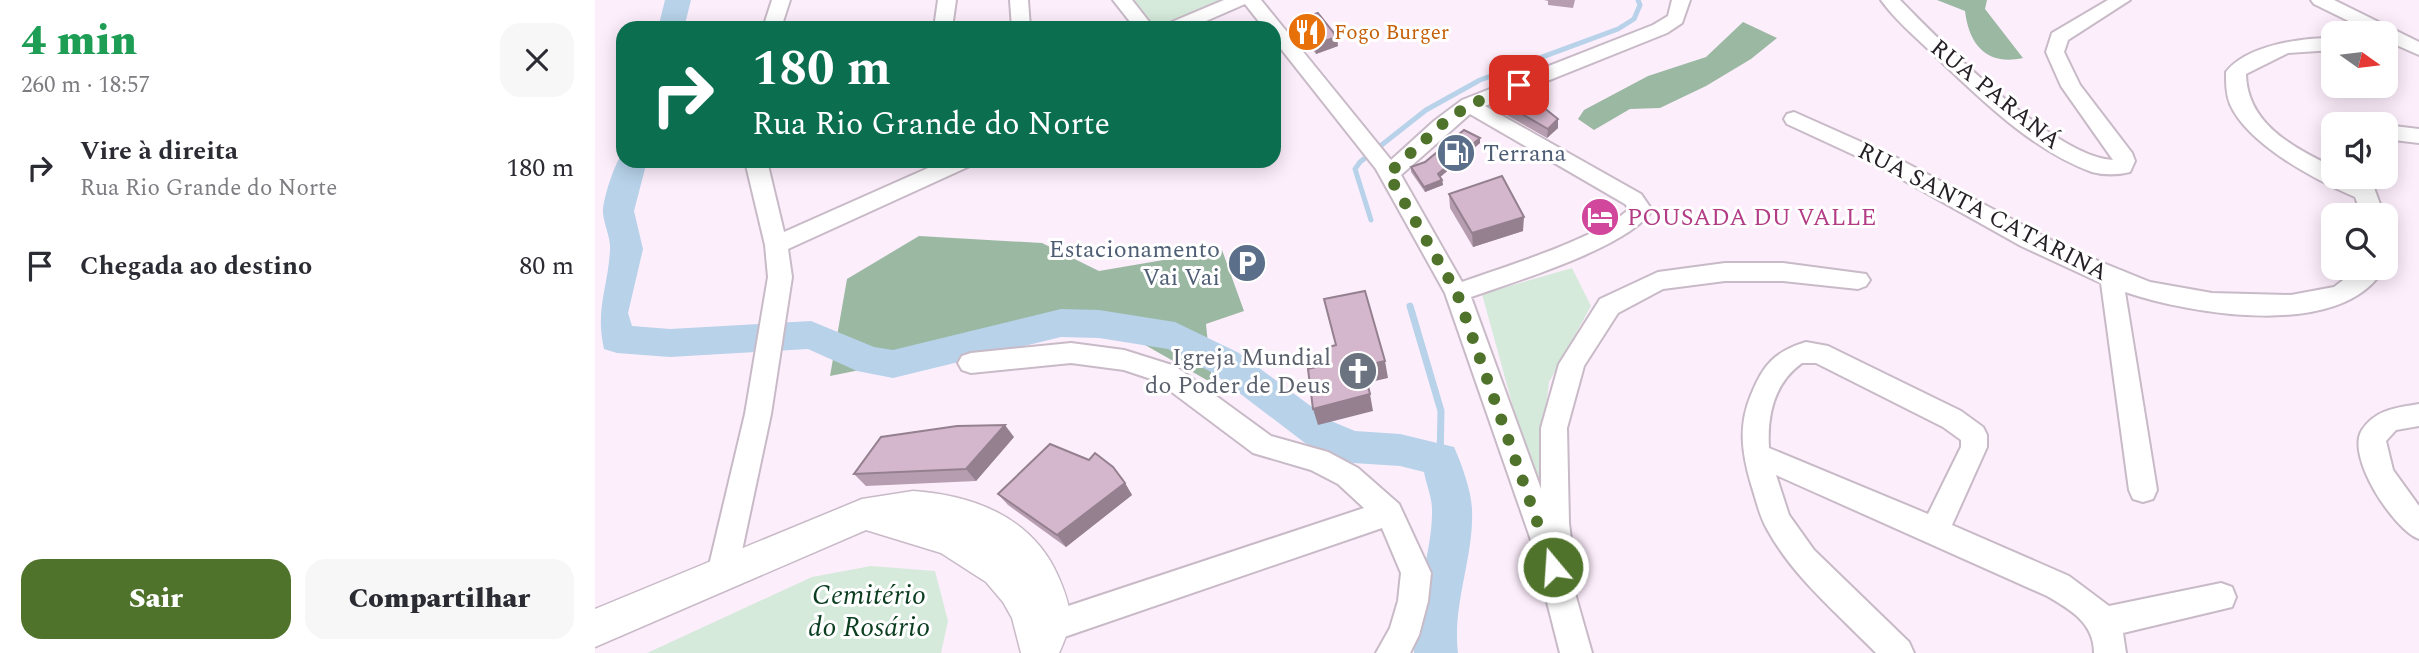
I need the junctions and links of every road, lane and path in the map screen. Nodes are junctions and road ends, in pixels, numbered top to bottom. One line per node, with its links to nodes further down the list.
1 (781, 0): 12 (street)
2 (947, 0): 13 (street)
3 (1019, 0): 14 (street)
4 (1122, 0): 15 (street)
5 (1239, 0): 16 (street)
6 (1251, 0): 17 (street)
7 (1665, 0): 18 (street)
8 (1681, 0): 18 (street)
9 (1890, 0): 10 (street, RUA PARANÁ)
10 (2121, 0)
11 (2320, 0): 22 (street)
12 (774, 21)
13 (944, 21)
14 (1020, 21)
15 (1139, 21)
16 (1190, 21)
17 (1268, 21)
18 (1660, 29): 23 (street)
19 (1281, 37): 27 (street)
20 (2321, 44): 28 (street)
21 (2398, 50): 22 (street)
22 (2419, 51)
23 (1469, 105): 27 (street); 35 (street)
24 (1794, 118): 32 (street, RUA SANTA CATARINA)
25 (2398, 134): 26 (street)
26 (2419, 136)
27 (1381, 162): 35 (street)
28 (2321, 167)
29 (758, 168): 31 (street)
30 (964, 168): 31 (street)
31 (776, 245): 43 (street)
32 (2112, 277): 34 (street, RUA SANTA CATARINA); 39 (street)
33 (1858, 280): 45 (street)
34 (2363, 280)
35 (1457, 293): 45 (street)
36 (971, 363): 40 (street)
37 (2419, 415): 41 (street)
38 (1756, 455): 42 (street); 42 (street); 51 (street)
39 (2143, 491)
40 (1389, 513): 48 (street); 49 (street)
41 (2419, 526)
42 (1935, 530): 46 (street)
43 (722, 574): 47 (main road); 48 (main road)
44 (2221, 597): 46 (street)
45 (1567, 613): 50 (street)
46 (2104, 622): 52 (street)
47 (595, 628)
48 (1042, 640)
49 (1392, 653)
50 (1576, 653)
51 (1898, 653)
52 (2110, 653)

